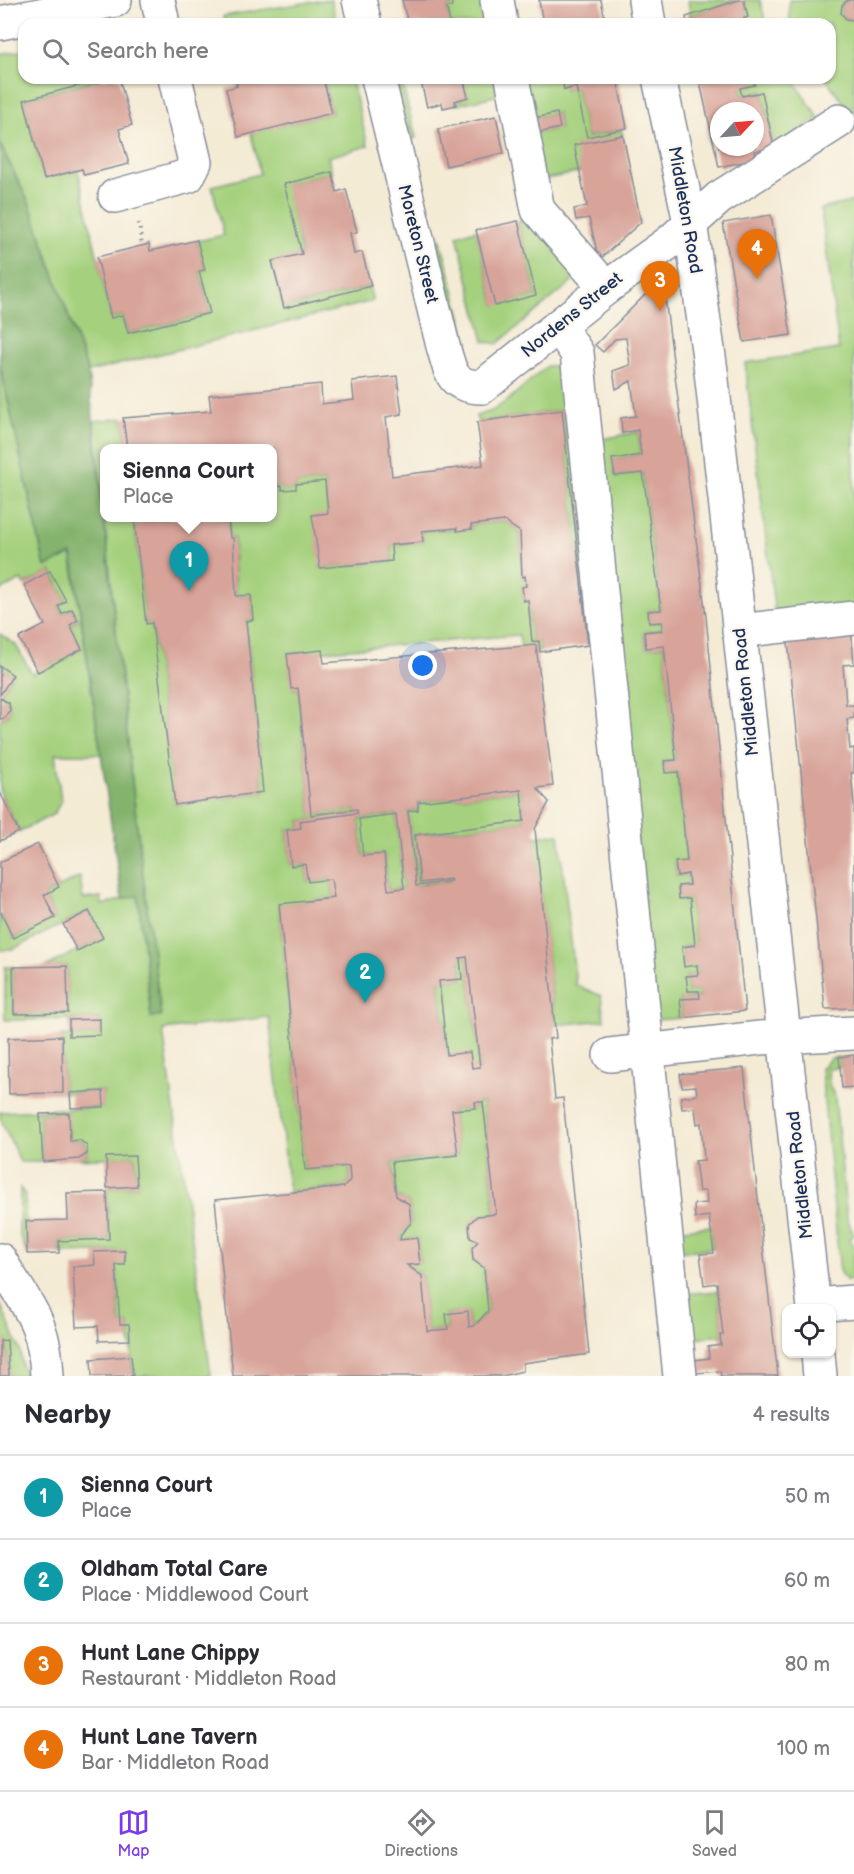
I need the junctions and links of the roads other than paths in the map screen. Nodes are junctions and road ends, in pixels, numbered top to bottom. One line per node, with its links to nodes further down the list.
1 (115, 0): 6 (main road)
2 (158, 0): 7 (main road)
3 (359, 0): 8 (main road)
4 (497, 0): 9 (main road)
5 (645, 0): 10 (main road)
6 (25, 18)
7 (162, 18)
8 (364, 18)
9 (500, 18)
10 (648, 18)
11 (18, 19): 12 (main road)
12 (0, 23)
13 (177, 84): 18 (main road)
14 (380, 84): 22 (main road, Moreton Street)
15 (513, 84): 20 (main road)
16 (660, 84): 19 (main road, Middleton Road)
17 (839, 122): 19 (main road, Nordens Street)
18 (115, 196)
19 (690, 222): 20 (main road, Nordens Street); 24 (main road, Middleton Road)
20 (606, 288): 21 (main road, Nordens Street)
21 (559, 327): 22 (main road, Nordens Street); 27 (main road)
22 (482, 387)
23 (854, 618): 24 (main road)
24 (739, 630): 26 (main road, Middleton Road)
25 (854, 1033): 26 (main road)
26 (784, 1038): 27 (main road); 31 (main road, Middleton Road)
27 (647, 1052): 28 (main road); 35 (main road)
28 (610, 1055)
29 (0, 1260): 34 (main road)
30 (854, 1302): 32 (main road)
31 (814, 1304)
32 (836, 1304)
33 (818, 1358): 36 (main road)
34 (47, 1376)
35 (680, 1376)
36 (820, 1376)

